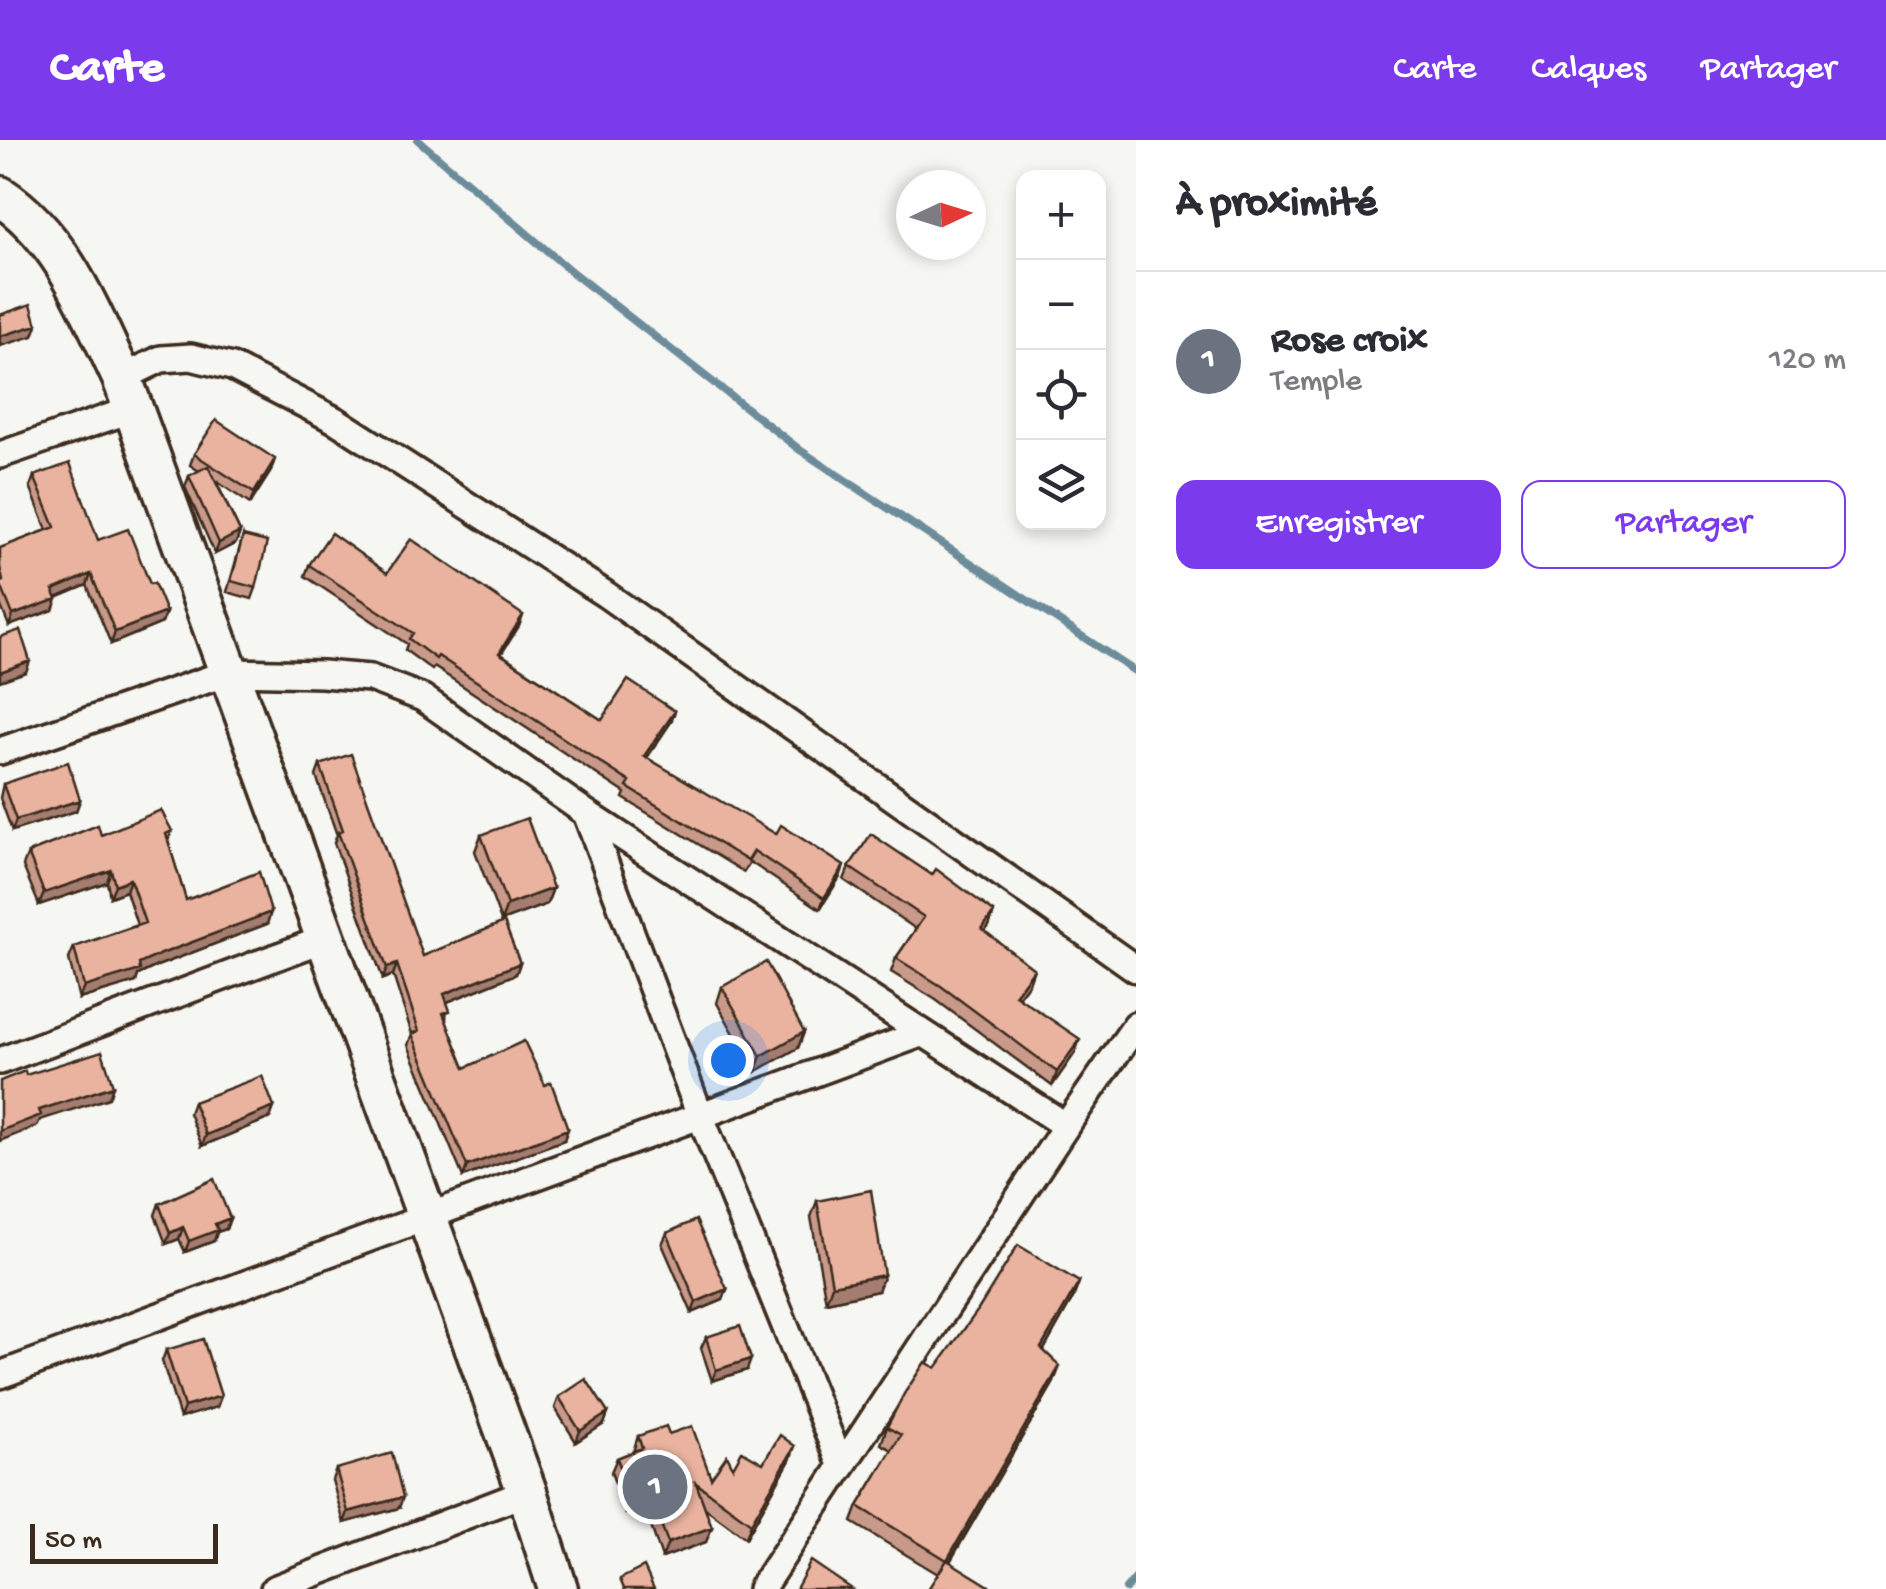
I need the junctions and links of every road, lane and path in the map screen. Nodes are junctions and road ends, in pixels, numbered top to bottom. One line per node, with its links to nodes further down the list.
1 (0, 196): 2 (street)
2 (128, 393): 3 (street); 4 (street); 8 (street)
3 (0, 455)
4 (230, 672): 5 (street); 6 (street); 7 (street)
5 (0, 751)
6 (586, 813): 10 (street); 12 (street)
7 (324, 939): 11 (street); 14 (street)
8 (1136, 969)
9 (1136, 1025): 13 (street)
10 (924, 1033): 12 (street); 13 (street)
11 (0, 1060)
12 (700, 1116): 14 (street); 16 (street)
13 (1066, 1126): 16 (street)
14 (427, 1215): 15 (street); 17 (street)
15 (0, 1375)
16 (842, 1466): 20 (street)
17 (527, 1492): 18 (street); 19 (street)
18 (274, 1589)
19 (558, 1589)
20 (761, 1589)

